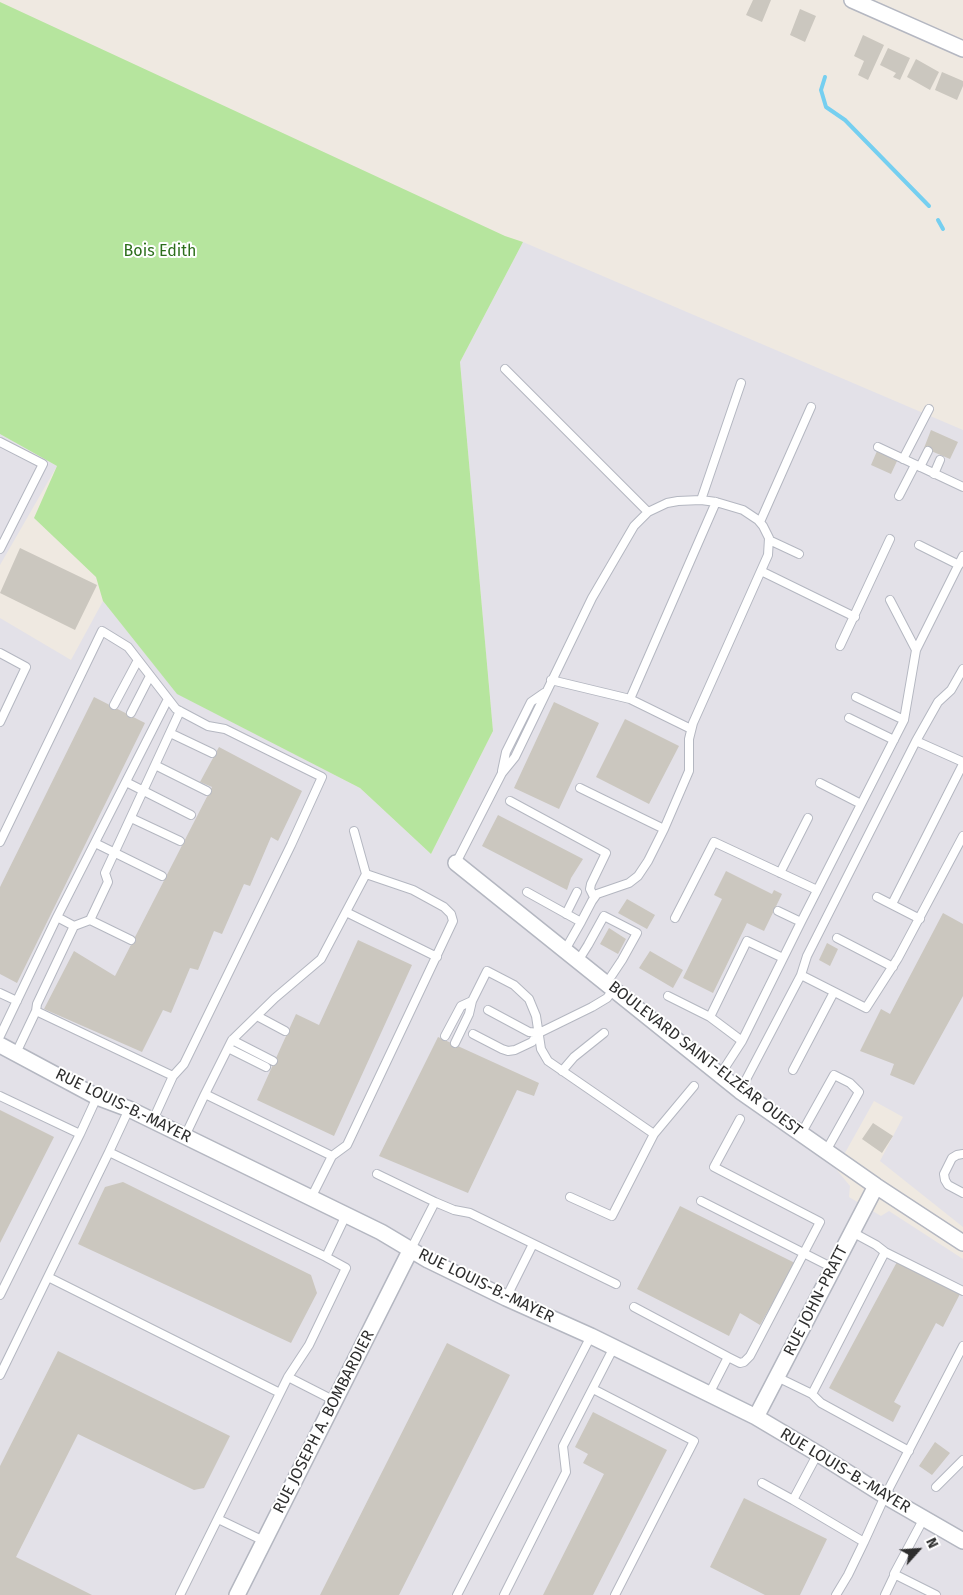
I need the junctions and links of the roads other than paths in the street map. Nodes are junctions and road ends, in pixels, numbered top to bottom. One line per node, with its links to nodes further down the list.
1 (852, 0): 2 (street)
2 (963, 49)
3 (506, 369): 18 (lane)
4 (741, 383): 16 (lane)
5 (811, 407): 19 (lane)
6 (929, 409): 10 (lane)
7 (0, 442): 23 (lane)
8 (878, 447): 10 (lane)
9 (928, 451): 12 (lane)
10 (903, 459): 12 (lane)
11 (940, 460): 13 (lane)
12 (918, 466): 13 (lane); 15 (lane)
13 (934, 474): 14 (lane)
14 (963, 488)
15 (899, 496)
16 (701, 500): 17 (lane); 18 (lane)
17 (716, 502): 19 (lane); 41 (lane)
18 (648, 512): 36 (lane)
19 (760, 522): 21 (lane)
20 (890, 539): 29 (lane)
21 (769, 540): 24 (lane); 27 (lane)
22 (919, 545): 26 (lane)
23 (0, 549)
24 (799, 554)
25 (963, 556): 26 (lane)
26 (959, 565): 31 (lane)
27 (761, 572): 29 (lane); 48 (lane)
28 (890, 600): 31 (lane)
29 (855, 618): 30 (lane)
30 (840, 646)
31 (916, 650): 46 (lane)
32 (0, 653): 47 (lane)
33 (138, 660): 35 (lane); 42 (lane); 69 (lane)
34 (963, 669): 37 (lane)
35 (150, 676): 40 (lane); 44 (lane)
36 (551, 680): 41 (lane); 72 (lane)
37 (954, 684): 38 (lane); 51 (lane)
38 (963, 688)
39 (856, 697): 46 (lane)
40 (168, 699): 43 (lane); 55 (lane)
41 (630, 699): 48 (lane)
42 (114, 705)
43 (180, 711): 49 (lane); 127 (lane)
44 (132, 713)
45 (849, 718): 50 (lane)
46 (904, 720): 50 (lane)
47 (0, 722)
48 (691, 729): 65 (lane)
49 (170, 733): 52 (lane); 54 (lane)
50 (894, 740): 61 (lane)
51 (916, 741): 53 (lane); 99 (lane)
52 (212, 753)
53 (963, 763): 81 (lane)
54 (155, 765): 58 (lane); 59 (lane)
55 (126, 782): 58 (lane); 70 (lane)
56 (820, 783): 61 (lane)
57 (580, 788): 65 (lane)
58 (143, 791): 62 (lane); 63 (lane)
59 (207, 791)
60 (510, 801): 79 (lane)
61 (861, 804): 76 (lane)
62 (191, 816)
63 (131, 818): 68 (lane); 71 (lane)
64 (808, 818): 73 (lane)
65 (664, 829): 79 (lane)
66 (354, 831): 74 (lane)
67 (963, 836): 87 (lane)
68 (180, 841)
69 (0, 842)
70 (95, 843): 71 (lane); 85 (lane)
71 (115, 853): 75 (lane); 88 (lane)
72 (456, 863): 94 (street, BOULEVARD SAINT-ELZÉAR OUEST)
73 (780, 873): 76 (lane); 86 (lane)
74 (366, 874): 83 (lane); 95 (lane)
75 (162, 876)
76 (817, 890): 90 (lane)
77 (527, 892): 84 (lane)
78 (576, 892): 84 (lane)
79 (594, 897): 89 (lane)
80 (877, 897): 81 (lane)
81 (892, 904): 87 (lane)
82 (778, 911): 90 (lane)
83 (346, 912): 95 (lane); 108 (lane)
84 (566, 914): 89 (lane)
85 (58, 918): 91 (lane); 104 (lane)
86 (675, 918)
87 (920, 919): 98 (lane)
88 (90, 920): 91 (lane); 93 (lane)
89 (581, 922): 94 (lane)
90 (801, 922): 96 (lane)
91 (74, 926): 107 (lane)
92 (837, 938): 98 (lane)
93 (130, 940)
94 (565, 950): 97 (street, BOULEVARD SAINT-ELZÉAR OUEST)
95 (436, 956): 143 (lane)
96 (783, 958): 109 (lane); 117 (lane)
97 (578, 961): 100 (street, BOULEVARD SAINT-ELZÉAR OUEST); 100 (lane)
98 (893, 967): 101 (lane)
99 (801, 975): 101 (lane); 129 (lane)
100 (609, 987): 111 (lane); 126 (street, BOULEVARD SAINT-ELZÉAR OUEST)
101 (834, 992): 124 (lane)
102 (0, 993): 104 (lane)
103 (668, 996): 109 (lane)
104 (17, 1001): 114 (lane)
105 (472, 1001): 111 (lane); 115 (lane); 118 (lane)
106 (488, 1010): 111 (lane)
107 (36, 1011): 121 (lane); 127 (lane)
108 (257, 1016): 110 (lane); 116 (lane)
109 (710, 1017): 117 (lane)
110 (285, 1031)
111 (539, 1032): 113 (lane); 125 (lane)
112 (604, 1033): 125 (lane)
113 (473, 1034)
114 (0, 1036)
115 (445, 1036)
116 (232, 1040): 120 (lane); 122 (lane)
117 (742, 1041): 126 (lane)
118 (455, 1043)
119 (0, 1046): 121 (street, RUE LOUIS-B.-MAYER)
120 (228, 1048): 123 (lane); 130 (lane)
121 (16, 1053): 132 (street, RUE LOUIS-B.-MAYER)
122 (273, 1061)
123 (266, 1067)
124 (793, 1070)
125 (562, 1071): 137 (lane)
126 (720, 1075): 129 (street, BOULEVARD SAINT-ELZÉAR OUEST)
127 (173, 1076): 135 (lane)
128 (694, 1086): 137 (lane)
129 (740, 1091): 138 (street, BOULEVARD SAINT-ELZÉAR OUEST)
130 (205, 1094): 139 (lane); 143 (lane)
131 (0, 1096): 136 (lane)
132 (97, 1097): 133 (street, RUE LOUIS-B.-MAYER); 136 (lane)
133 (129, 1108): 135 (street, RUE LOUIS-B.-MAYER); 141 (lane)
134 (740, 1119): 157 (lane)
135 (153, 1120): 139 (street, RUE LOUIS-B.-MAYER)
136 (80, 1134): 163 (lane)
137 (654, 1134): 147 (lane)
138 (801, 1134): 140 (street, BOULEVARD SAINT-ELZÉAR OUEST); 140 (lane)
139 (185, 1136): 148 (street, RUE LOUIS-B.-MAYER)
140 (826, 1151): 145 (street, BOULEVARD SAINT-ELZÉAR OUEST)
141 (108, 1152): 158 (lane); 160 (lane)
142 (963, 1154): 146 (lane)
143 (332, 1156): 148 (lane)
144 (377, 1174): 150 (lane)
145 (876, 1186): 152 (street, RUE JOHN-PRATT); 153 (street, BOULEVARD SAINT-ELZÉAR OUEST)
146 (963, 1193)
147 (570, 1196)
148 (311, 1198): 151 (street, RUE LOUIS-B.-MAYER)
149 (701, 1201): 157 (lane)
150 (435, 1202): 154 (lane); 155 (lane)
151 (346, 1215): 155 (street, RUE LOUIS-B.-MAYER); 158 (lane)
152 (852, 1232): 156 (lane); 159 (street, RUE JOHN-PRATT)
153 (963, 1243)
154 (533, 1244): 161 (lane); 164 (lane)
155 (411, 1249): 164 (street, RUE LOUIS-B.-MAYER); 177 (street, RUE JOSEPH A. BOMBARDIER)
156 (885, 1252): 162 (lane); 176 (lane)
157 (804, 1253): 159 (lane); 169 (lane)
158 (326, 1257): 172 (lane)
159 (833, 1268): 171 (street, RUE JOHN-PRATT)
160 (48, 1277): 170 (lane); 174 (lane)
161 (616, 1284)
162 (963, 1291)
163 (0, 1295)
164 (506, 1298): 166 (street, RUE LOUIS-B.-MAYER)
165 (634, 1307): 169 (lane)
166 (591, 1336): 168 (street, RUE LOUIS-B.-MAYER); 194 (lane)
167 (963, 1346): 179 (lane)
168 (614, 1347): 173 (lane); 175 (street, RUE LOUIS-B.-MAYER)
169 (728, 1357): 175 (lane)
170 (0, 1374)
171 (777, 1376): 176 (lane); 178 (street, RUE JOHN-PRATT)
172 (288, 1377): 174 (lane); 177 (lane)
173 (592, 1389): 195 (lane); 196 (lane)
174 (280, 1393): 186 (lane)
175 (709, 1394): 178 (street, RUE LOUIS-B.-MAYER)
176 (812, 1394): 179 (lane)
177 (335, 1401): 188 (street, RUE JOSEPH A. BOMBARDIER)
178 (756, 1417): 180 (street, RUE LOUIS-B.-MAYER)
179 (909, 1451): 184 (lane)
180 (818, 1453): 184 (street, RUE LOUIS-B.-MAYER); 185 (lane)
181 (963, 1460): 183 (lane)
182 (762, 1483): 185 (lane)
183 (936, 1487)
184 (885, 1496): 187 (street, RUE LOUIS-B.-MAYER); 190 (lane)
185 (793, 1500): 190 (lane)
186 (218, 1518): 188 (lane); 192 (lane)
187 (924, 1518): 189 (street, RUE LOUIS-B.-MAYER); 191 (lane)
188 (264, 1541): 193 (street, RUE JOSEPH A. BOMBARDIER)
189 (963, 1541)
190 (864, 1542): 197 (lane)
191 (895, 1574): 198 (lane); 199 (lane)
192 (180, 1595)
193 (237, 1595)
194 (457, 1595)
195 (504, 1595)
196 (615, 1595)
197 (836, 1595)
198 (885, 1595)
199 (936, 1595)

